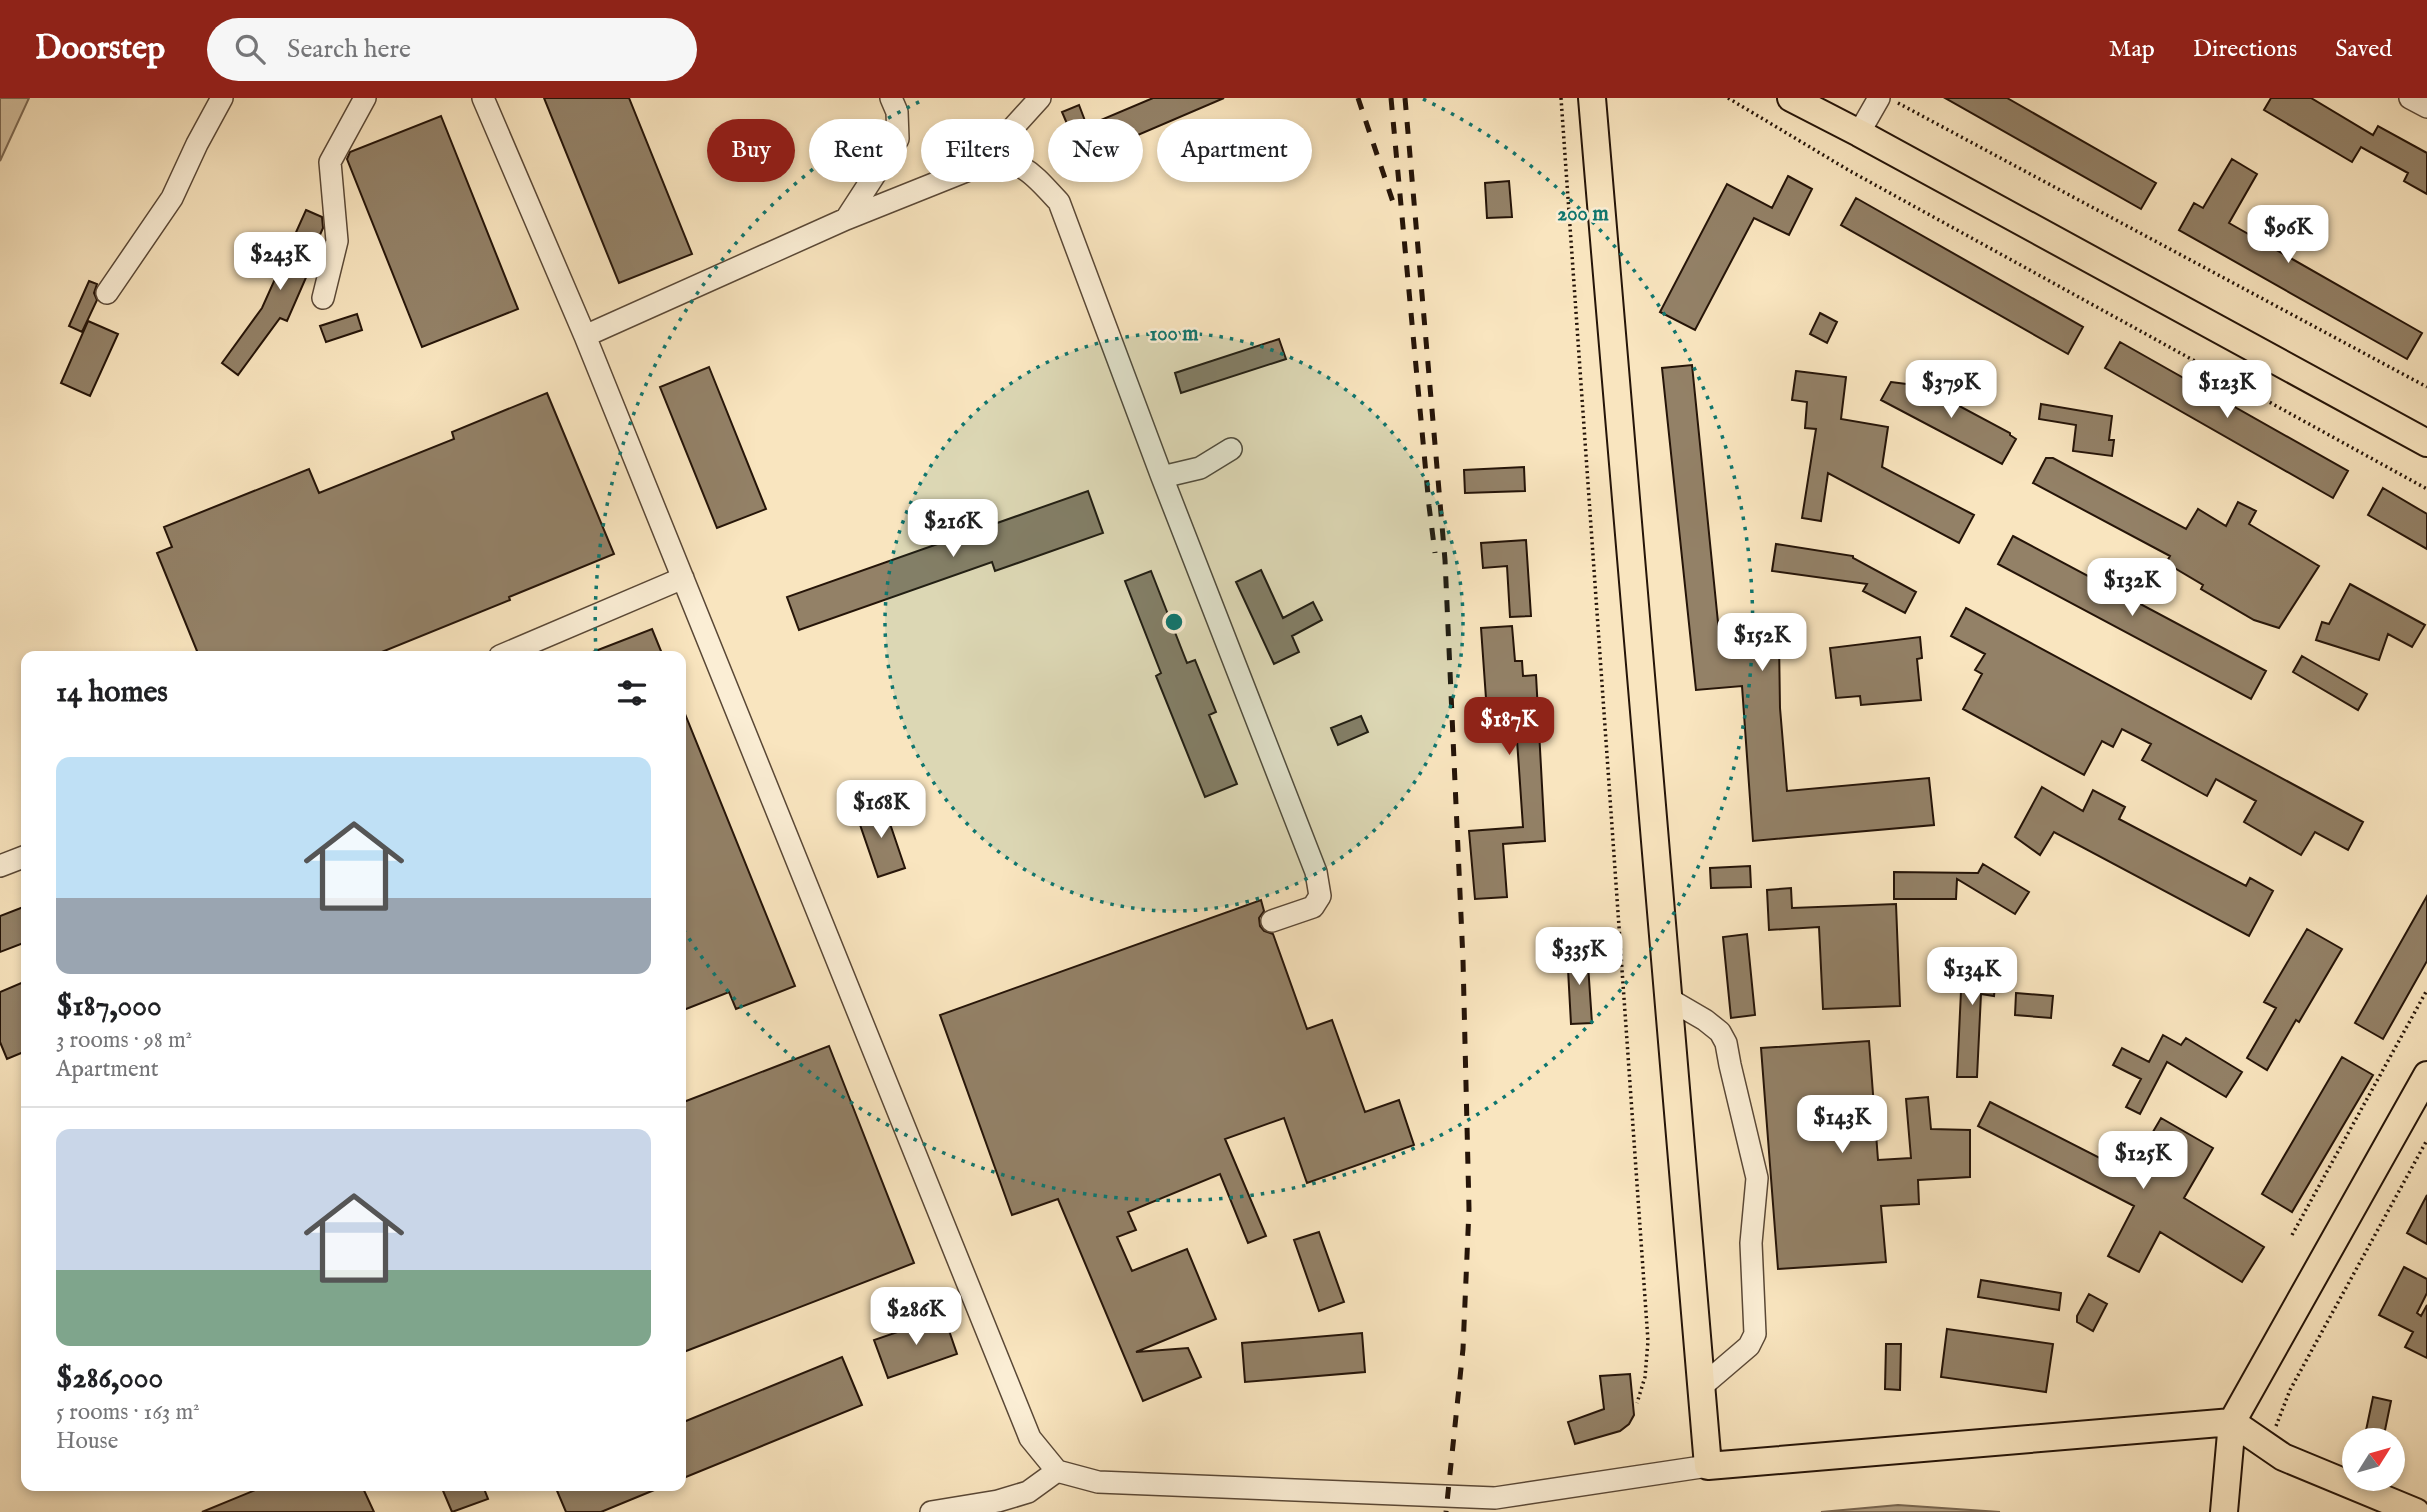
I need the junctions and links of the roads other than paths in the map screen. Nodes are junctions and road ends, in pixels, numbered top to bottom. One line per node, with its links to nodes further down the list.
1 (222, 98): 16 (street)
2 (365, 98): 17 (street)
3 (483, 98): 18 (street)
4 (891, 98): 15 (street)
5 (1040, 98): 11 (street)
6 (1592, 98): 27 (main road)
7 (1791, 98): 12 (main road)
8 (1879, 98): 12 (street)
9 (2410, 98): 10 (street)
10 (2427, 107)
11 (1020, 119)
12 (1859, 133): 19 (main road)
13 (1034, 175): 21 (street)
14 (938, 182): 15 (street)
15 (846, 219): 18 (street)
16 (107, 293)
17 (323, 298)
18 (585, 336): 22 (street)
19 (2427, 443)
20 (1231, 449): 21 (street)
21 (1162, 477): 26 (street)
22 (683, 578): 23 (street); 32 (street)
23 (512, 651)
24 (21, 858): 25 (street)
25 (0, 866)
26 (1272, 921)
27 (1669, 999): 29 (main road); 29 (street)
28 (2427, 1075): 30 (main road)
29 (1701, 1387): 31 (main road)
30 (2232, 1422): 31 (main road); 33 (main road); 35 (main road)
31 (1708, 1466): 32 (street)
32 (1056, 1471): 34 (street)
33 (2224, 1508)
34 (931, 1512)
35 (2416, 1512)

